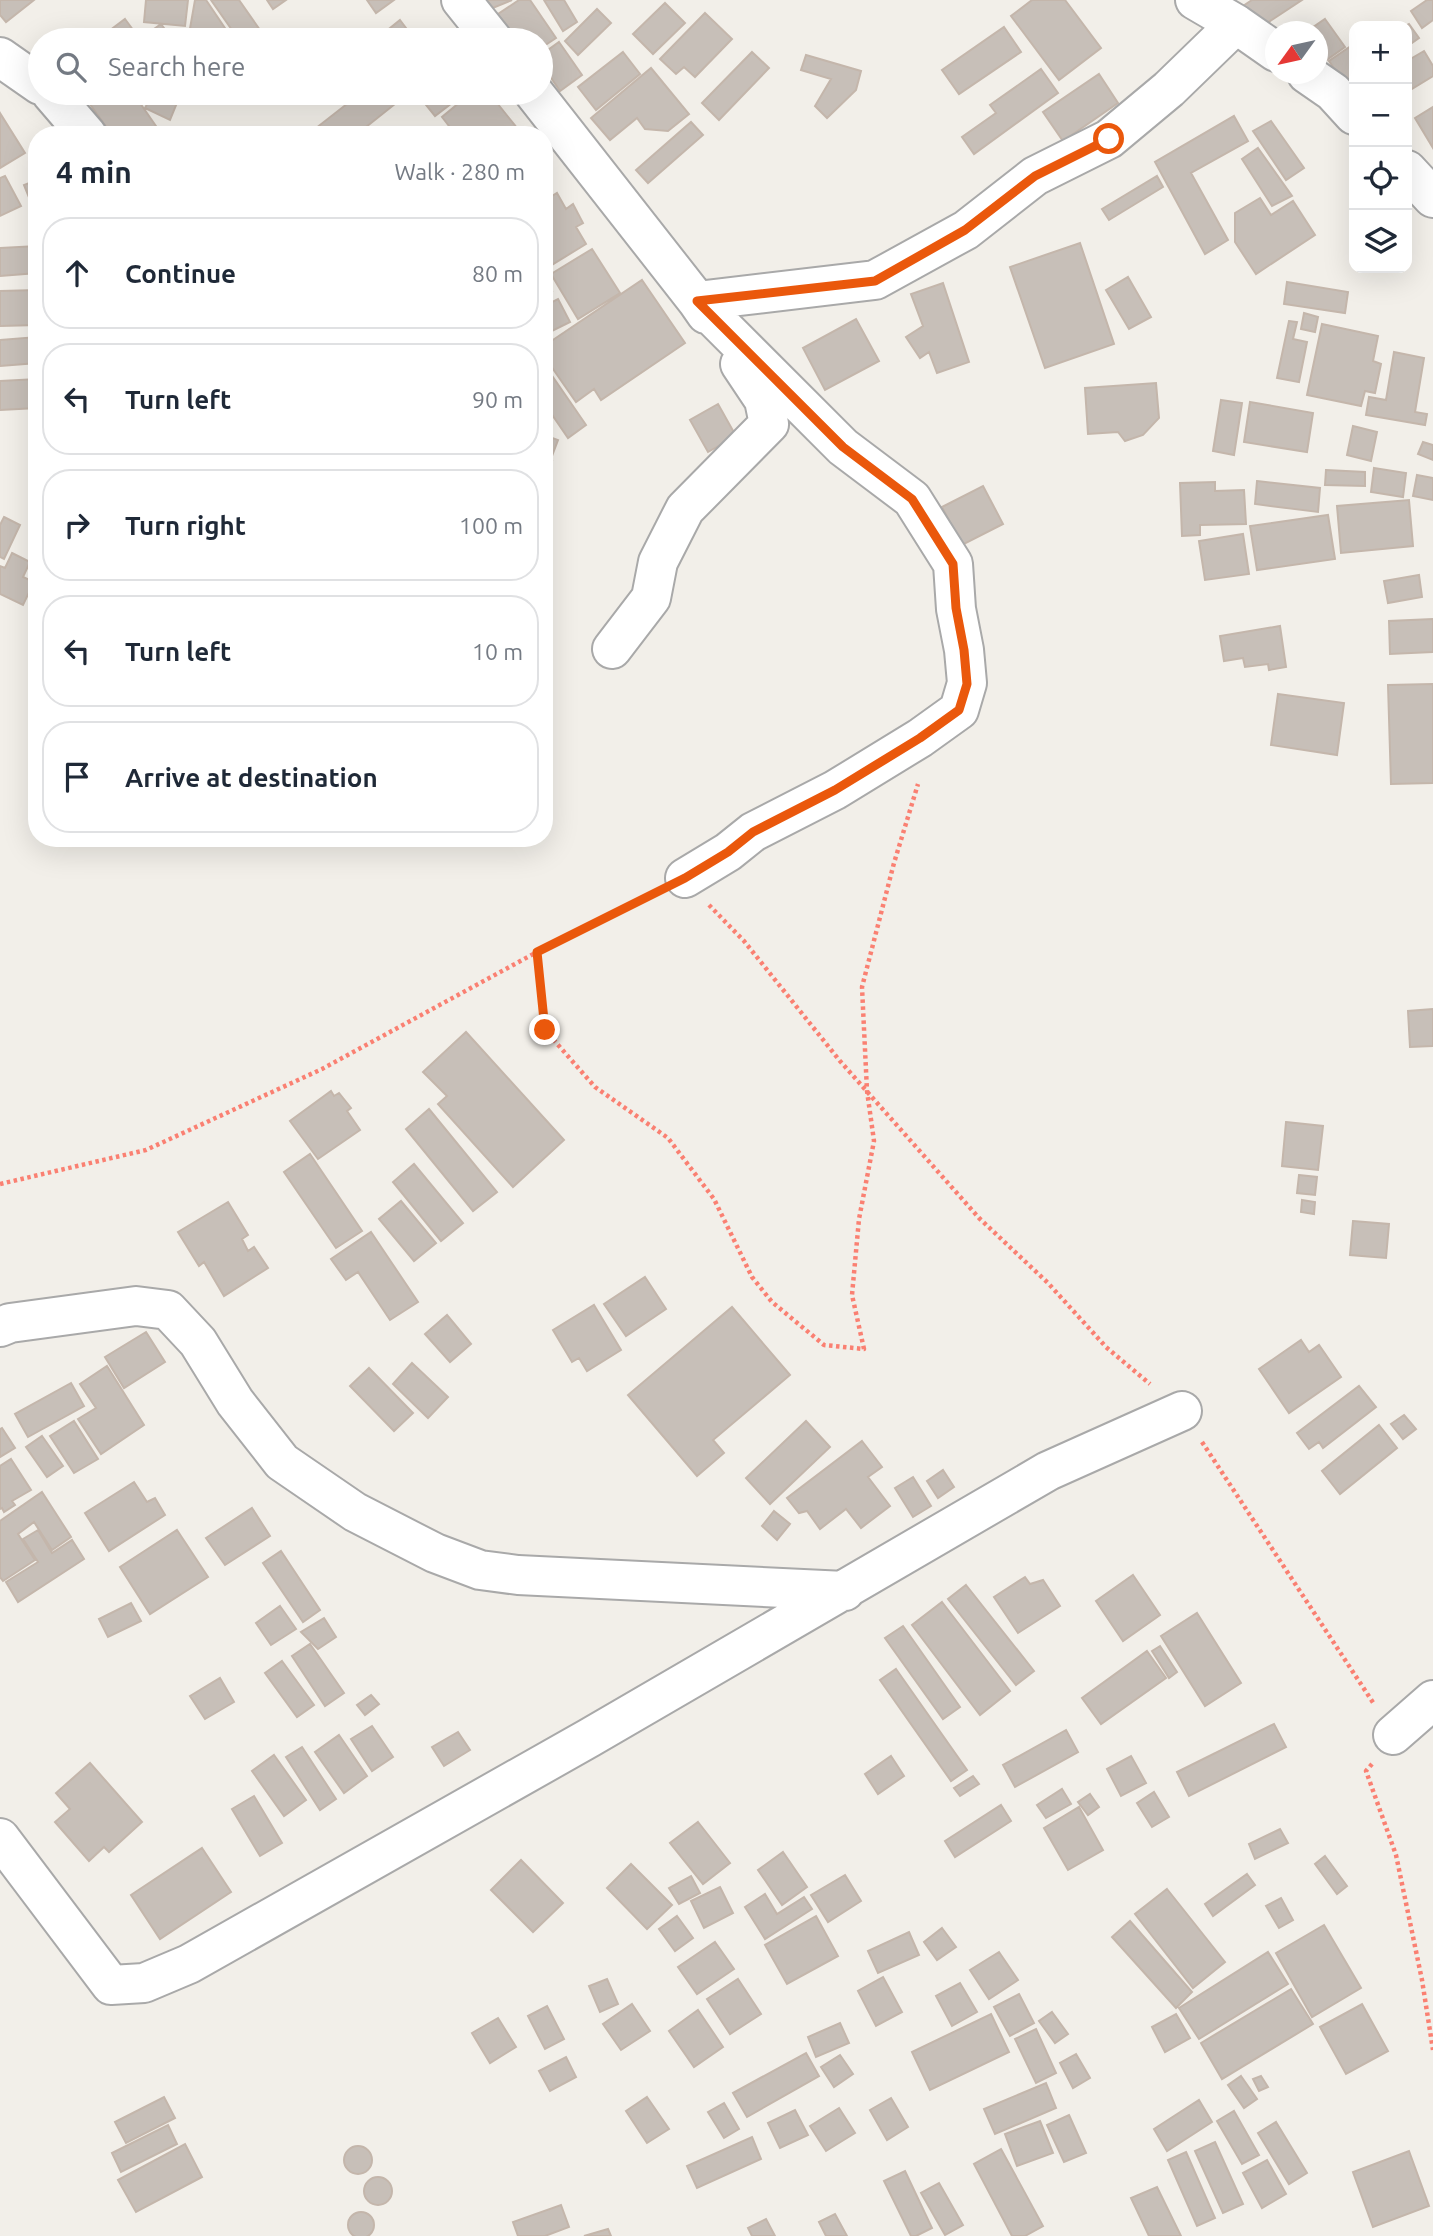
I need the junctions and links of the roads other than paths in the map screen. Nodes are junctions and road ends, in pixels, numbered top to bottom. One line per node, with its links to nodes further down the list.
1 (461, 0): 4 (street)
2 (1195, 0): 3 (street)
3 (1236, 24): 5 (street); 15 (street)
4 (483, 28)
5 (1265, 44)
6 (0, 57): 7 (street)
7 (28, 77)
8 (1321, 84): 11 (street)
9 (61, 105): 12 (street)
10 (543, 105): 15 (street)
11 (1349, 109)
12 (79, 126)
13 (1412, 175): 14 (street)
14 (1433, 198)
15 (697, 301): 16 (street); 17 (street)
16 (612, 649)
17 (685, 878)
18 (0, 1327): 20 (street)
19 (1182, 1411): 20 (street)
20 (845, 1591): 23 (street)
21 (1433, 1700): 22 (street)
22 (1393, 1735)
23 (0, 1838)

